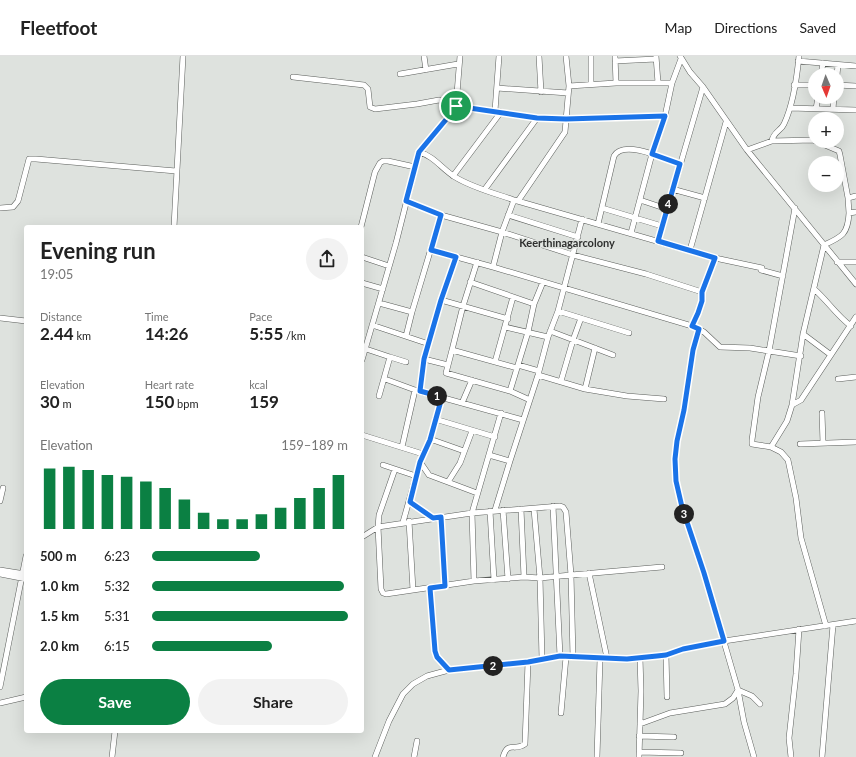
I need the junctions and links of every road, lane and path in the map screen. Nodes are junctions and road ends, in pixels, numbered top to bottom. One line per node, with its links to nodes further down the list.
1 (183, 56): 52 (street)
2 (424, 56): 18 (street)
3 (460, 56): 13 (street)
4 (499, 56): 31 (street)
5 (539, 56): 32 (street)
6 (566, 56): 27 (street)
7 (591, 56): 24 (street)
8 (680, 57): 23 (street); 30 (street)
9 (615, 58): 10 (street); 21 (street)
10 (656, 58): 22 (street)
11 (798, 58): 12 (street); 25 (street)
12 (823, 63): 14 (street); 16 (street)
13 (458, 64): 18 (street); 36 (street)
14 (838, 64): 15 (street); 17 (street)
15 (856, 66)
16 (822, 68)
17 (838, 68)
18 (426, 70): 19 (street)
19 (400, 74)
20 (292, 76): 36 (street)
21 (616, 83): 22 (street); 24 (street)
22 (658, 83): 23 (street)
23 (672, 83): 42 (street)
24 (591, 84): 27 (street)
25 (794, 85): 26 (street); 37 (street)
26 (808, 85)
27 (569, 86): 33 (street)
28 (844, 86): 29 (street)
29 (856, 86)
30 (703, 87): 45 (street); 50 (street)
31 (497, 88): 32 (street); 41 (street)
32 (541, 92): 33 (street)
33 (568, 93): 44 (street)
34 (817, 104): 38 (street)
35 (833, 104): 39 (street)
36 (456, 106): 41 (street); 48 (street)
37 (790, 108): 38 (street); 46 (street)
38 (816, 109): 39 (street)
39 (833, 109): 40 (street)
40 (856, 110)
41 (498, 112): 43 (street); 53 (street)
42 (665, 116): 44 (street); 49 (street)
43 (537, 118): 44 (street); 54 (street)
44 (566, 119): 59 (street)
45 (726, 122): 47 (street); 57 (street)
46 (772, 141): 47 (street); 58 (street)
47 (747, 150): 64 (street)
48 (419, 152): 51 (street); 53 (street)
49 (652, 154): 50 (street); 60 (street); 63 (street)
50 (680, 164): 55 (street)
51 (415, 167): 61 (street); 74 (street)
52 (176, 171): 62 (street); 73 (street)
53 (453, 176): 54 (street)
54 (485, 189): 59 (street)
55 (672, 189): 57 (street); 65 (street)
56 (856, 196): 58 (street)
57 (705, 198): 82 (street)
58 (848, 198): 67 (street)
59 (516, 200): 69 (street); 71 (street)
60 (640, 200): 65 (street); 70 (street)
61 (406, 201): 68 (street); 90 (street)
62 (0, 208)
63 (602, 208): 70 (street); 72 (street)
64 (795, 208): 80 (street); 92 (street)
65 (667, 209): 75 (street)
66 (856, 212): 67 (street)
67 (849, 213): 80 (street)
68 (441, 215): 76 (street); 81 (street)
69 (508, 215): 76 (street); 78 (street)
70 (636, 217): 75 (street); 77 (street)
71 (582, 219): 72 (street); 78 (street)
72 (598, 224): 77 (street)
73 (174, 225)
74 (362, 225)
75 (662, 226): 79 (street)
76 (502, 232): 83 (street); 91 (street)
77 (631, 233): 79 (street)
78 (578, 237): 83 (street)
79 (658, 241): 82 (street)
80 (824, 245): 88 (street); 99 (street)
81 (431, 250): 84 (street); 107 (street)
82 (690, 250): 86 (street)
83 (573, 255): 97 (street); 100 (street)
84 (456, 257): 87 (street); 102 (street)
85 (364, 258): 90 (street)
86 (715, 258): 92 (street); 100 (street)
87 (477, 262): 91 (street); 93 (street)
88 (837, 262): 89 (street); 96 (street)
89 (856, 262)
90 (389, 266): 98 (street)
91 (494, 267): 94 (street)
92 (783, 276): 129 (street)
93 (470, 282): 101 (street); 105 (street)
94 (543, 282): 97 (street); 104 (street)
95 (364, 284): 98 (street)
96 (856, 284)
97 (564, 288): 106 (street); 114 (street)
98 (383, 289): 103 (street)
99 (814, 289): 115 (street); 121 (street)
100 (702, 292): 114 (street)
101 (513, 297): 104 (street); 111 (street)
102 (441, 300): 105 (street); 124 (street)
103 (379, 303): 107 (street); 113 (street)
104 (534, 304): 118 (street)
105 (463, 306): 111 (street); 128 (street)
106 (558, 311): 110 (street); 120 (street)
107 (412, 312): 122 (street)
108 (856, 317): 115 (street)
109 (0, 318): 112 (street)
110 (581, 318): 119 (street); 123 (street)
111 (508, 319): 116 (street)
112 (24, 322)
113 (372, 325): 122 (street); 125 (street)
114 (692, 326): 117 (street)
115 (850, 326): 131 (street)
116 (505, 327): 118 (street); 136 (street)
117 (699, 329): 129 (street); 210 (street)
118 (528, 332): 120 (street); 138 (street)
119 (629, 333)
120 (549, 334): 123 (street); 139 (street)
121 (804, 334): 131 (street); 132 (street)
122 (406, 336): 124 (street)
123 (573, 340): 127 (street); 144 (street)
124 (429, 344): 134 (street)
125 (364, 345)
126 (364, 348): 133 (street)
127 (596, 348): 130 (street); 145 (street)
128 (452, 350): 136 (street); 137 (street)
129 (769, 351): 132 (street); 166 (street)
130 (614, 355)
131 (830, 355): 153 (street)
132 (800, 356): 153 (street)
133 (390, 358): 135 (street); 141 (street)
134 (424, 359): 137 (street); 146 (street)
135 (406, 362)
136 (495, 362): 138 (street)
137 (448, 365): 143 (street)
138 (517, 367): 139 (street); 147 (street)
139 (539, 373): 144 (street); 151 (street)
140 (856, 377): 142 (street)
141 (385, 379): 146 (street); 148 (street)
142 (838, 379)
143 (472, 380): 147 (street); 152 (street)
144 (561, 381): 145 (street)
145 (585, 389): 150 (street)
146 (417, 391): 149 (street); 165 (street)
147 (510, 391): 151 (street)
148 (379, 396)
149 (442, 397): 152 (street); 156 (street)
150 (664, 399)
151 (530, 400): 157 (street)
152 (462, 403): 154 (street)
153 (792, 405): 166 (street)
154 (501, 413): 157 (street); 160 (street)
155 (822, 413): 163 (street)
156 (435, 419): 158 (street); 161 (street)
157 (523, 420): 170 (street)
158 (472, 431): 160 (street); 167 (street)
159 (364, 436): 165 (street)
160 (495, 437): 169 (street)
161 (430, 440): 167 (street); 168 (street)
162 (856, 442): 163 (street)
163 (823, 443): 164 (street)
164 (800, 444)
165 (402, 447): 168 (street)
166 (771, 447): 208 (street)
167 (464, 451): 175 (street)
168 (423, 454): 171 (street)
169 (489, 455): 170 (street); 177 (street)
170 (510, 461): 184 (street)
171 (420, 462): 174 (street); 175 (street)
172 (383, 465): 173 (street)
173 (396, 469): 174 (street); 189 (street)
174 (416, 476): 179 (street)
175 (448, 482): 177 (street)
176 (3, 488): 178 (street)
177 (477, 493): 185 (street)
178 (0, 501)
179 (410, 502): 187 (street); 188 (street)
180 (553, 506): 182 (street); 195 (street); 197 (street)
181 (521, 509): 182 (street); 183 (street); 198 (street)
182 (534, 509): 199 (street)
183 (503, 510): 184 (street); 200 (street)
184 (493, 511): 185 (street); 201 (street)
185 (472, 513): 186 (street); 202 (street)
186 (441, 517): 187 (street); 203 (street)
187 (433, 518): 188 (street)
188 (406, 522): 189 (street); 205 (street)
189 (378, 527): 190 (street); 205 (street)
190 (364, 536)
191 (662, 567): 193 (street)
192 (0, 570): 196 (street)
193 (589, 573): 195 (street); 215 (street)
194 (0, 574): 196 (street)
195 (571, 575): 197 (street); 214 (street)
196 (24, 576): 221 (street)
197 (557, 576): 199 (street); 212 (street)
198 (524, 577): 199 (street); 200 (street)
199 (540, 578): 217 (street)
200 (508, 579): 201 (street)
201 (494, 580): 202 (street)
202 (474, 581): 203 (street)
203 (445, 586): 204 (street)
204 (430, 588): 205 (street); 220 (street)
205 (412, 590)
206 (856, 621): 207 (street)
207 (832, 625): 208 (street); 242 (street)
208 (826, 626): 209 (street)
209 (799, 629): 210 (street); 241 (street)
210 (724, 641): 211 (street); 222 (street)
211 (666, 655): 216 (street); 224 (street)
212 (560, 656): 213 (street); 217 (street)
213 (566, 657): 214 (street); 227 (street)
214 (573, 657): 218 (street)
215 (607, 658): 216 (street); 218 (street)
216 (640, 658): 228 (street)
217 (542, 659): 219 (street)
218 (600, 659): 239 (street)
219 (528, 662): 220 (street); 238 (street)
220 (449, 670): 236 (street)
221 (0, 687)
222 (738, 690): 226 (street); 228 (street); 240 (street)
223 (24, 697): 225 (street)
224 (667, 697)
225 (0, 703)
226 (760, 704)
227 (561, 713)
228 (640, 724): 230 (street)
229 (115, 733): 235 (street)
230 (640, 736): 231 (street); 234 (street)
231 (674, 737)
232 (417, 741): 237 (street)
233 (681, 753): 234 (street)
234 (639, 754)
235 (112, 757)
236 (375, 757)
237 (414, 757)
238 (503, 757)
239 (597, 757)
240 (754, 757)
241 (791, 757)
242 (822, 757)

